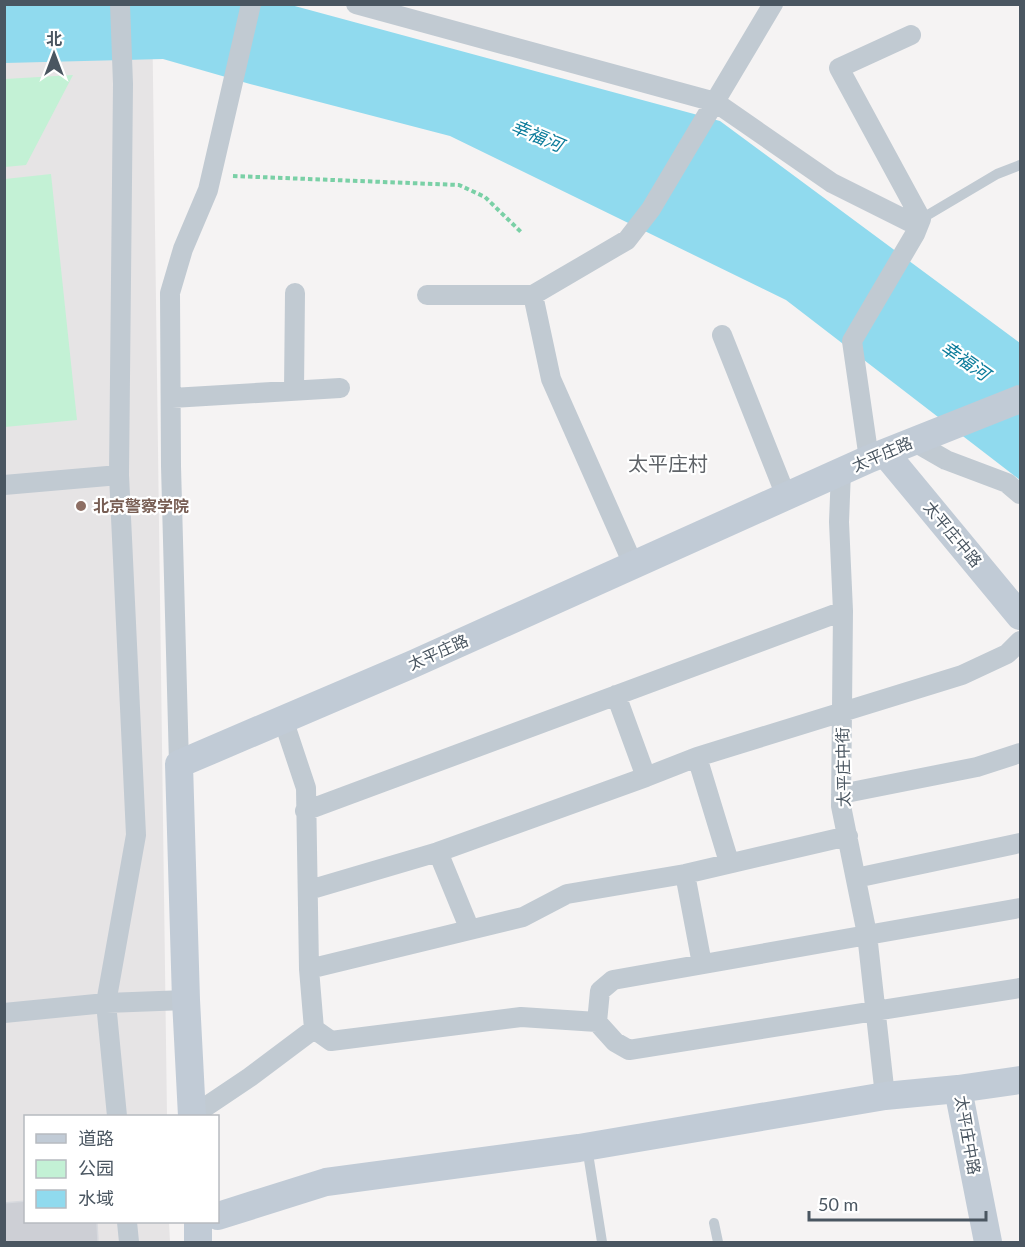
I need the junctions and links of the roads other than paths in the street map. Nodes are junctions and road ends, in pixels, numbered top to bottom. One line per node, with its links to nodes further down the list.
1 (120, 4): 20 (street)
2 (251, 4): 15 (street)
3 (356, 4): 6 (street)
4 (773, 4): 6 (street)
5 (911, 35): 8 (street)
6 (715, 102): 8 (street); 11 (street)
7 (1020, 165): 8 (lane)
8 (918, 226): 18 (street)
9 (295, 292): 14 (street)
10 (427, 295): 11 (street)
11 (532, 295): 24 (street)
12 (722, 335): 23 (street)
13 (340, 388): 14 (street)
14 (294, 390): 15 (street)
15 (172, 398): 33 (street)
16 (1020, 399): 17 (street, 太平庄路)
17 (924, 436): 18 (street, 太平庄路); 22 (street)
18 (877, 456): 19 (street, 太平庄路); 26 (street, 太平庄中路)
19 (841, 471): 23 (street, 太平庄路); 25 (street, 太平庄中街)
20 (119, 475): 21 (street); 51 (street)
21 (4, 485)
22 (1020, 494)
23 (786, 496): 24 (street, 太平庄路)
24 (633, 564): 30 (street, 太平庄路)
25 (843, 611): 28 (street); 29 (street, 太平庄中街)
26 (1020, 616)
27 (1020, 641): 29 (street)
28 (616, 695): 34 (street); 36 (street)
29 (842, 712): 32 (street); 35 (street, 太平庄中街)
30 (283, 719): 33 (street, 太平庄路); 36 (street)
31 (1020, 753): 35 (street)
32 (697, 757): 34 (street); 40 (street)
33 (179, 764): 50 (street)
34 (646, 777): 39 (street)
35 (842, 794): 37 (street, 太平庄中街)
36 (305, 811): 43 (street)
37 (848, 836): 40 (street); 42 (street, 太平庄中街)
38 (1020, 843): 42 (street)
39 (438, 852): 43 (street); 45 (street)
40 (729, 862): 41 (street)
41 (685, 874): 45 (street); 47 (street)
42 (856, 878): 46 (street, 太平庄中街)
43 (309, 890): 48 (street)
44 (1020, 909): 46 (street)
45 (470, 930): 48 (street)
46 (867, 934): 47 (street); 52 (street, 太平庄中街)
47 (702, 964): 54 (street)
48 (309, 969): 55 (street)
49 (1020, 988): 52 (street)
50 (186, 1000): 51 (street); 60 (street)
51 (106, 1003): 53 (street); 59 (street)
52 (876, 1010): 54 (street); 58 (street, 太平庄中街)
53 (4, 1013)
54 (597, 1022): 55 (street)
55 (314, 1029): 61 (street)
56 (1020, 1080): 57 (street, 太平庄中路)
57 (958, 1089): 58 (street); 71 (street, 太平庄中路)
58 (885, 1096): 62 (street)
59 (117, 1115)
60 (192, 1115)
61 (193, 1115)
62 (587, 1147): 63 (street); 69 (lane)
63 (219, 1216)
64 (127, 1223): 67 (street)
65 (198, 1223): 68 (street)
66 (714, 1223): 70 (lane)
67 (129, 1242)
68 (198, 1242)
69 (602, 1242)
70 (718, 1242)
71 (988, 1242)

